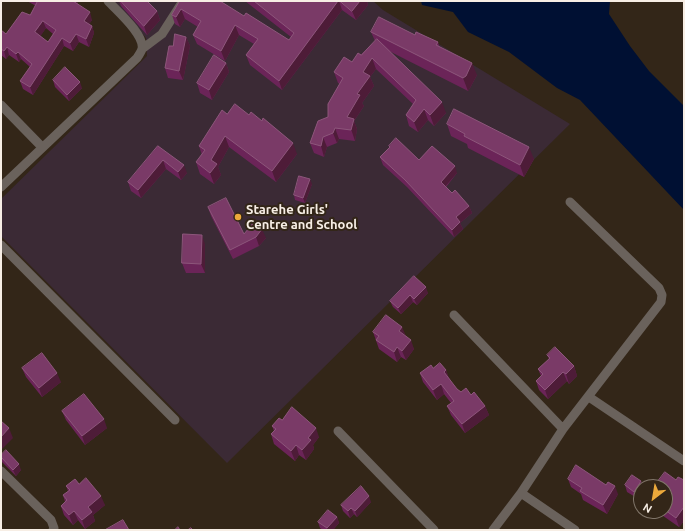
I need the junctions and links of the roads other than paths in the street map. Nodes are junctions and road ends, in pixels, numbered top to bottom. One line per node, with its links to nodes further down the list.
1 (108, 1): 3 (street)
2 (183, 1): 3 (street)
3 (142, 49): 5 (street)
4 (1, 105): 5 (street)
5 (42, 147): 6 (street)
6 (1, 187)
7 (570, 202): 10 (street)
8 (1, 245): 11 (street)
9 (454, 315): 12 (street)
10 (589, 397): 12 (street); 14 (street)
11 (175, 420)
12 (563, 429): 16 (street)
13 (338, 430): 18 (street)
14 (684, 461)
15 (1, 471): 17 (street)
16 (521, 493): 19 (street); 20 (street)
17 (54, 530)
18 (434, 530)
19 (493, 530)
20 (575, 530)

